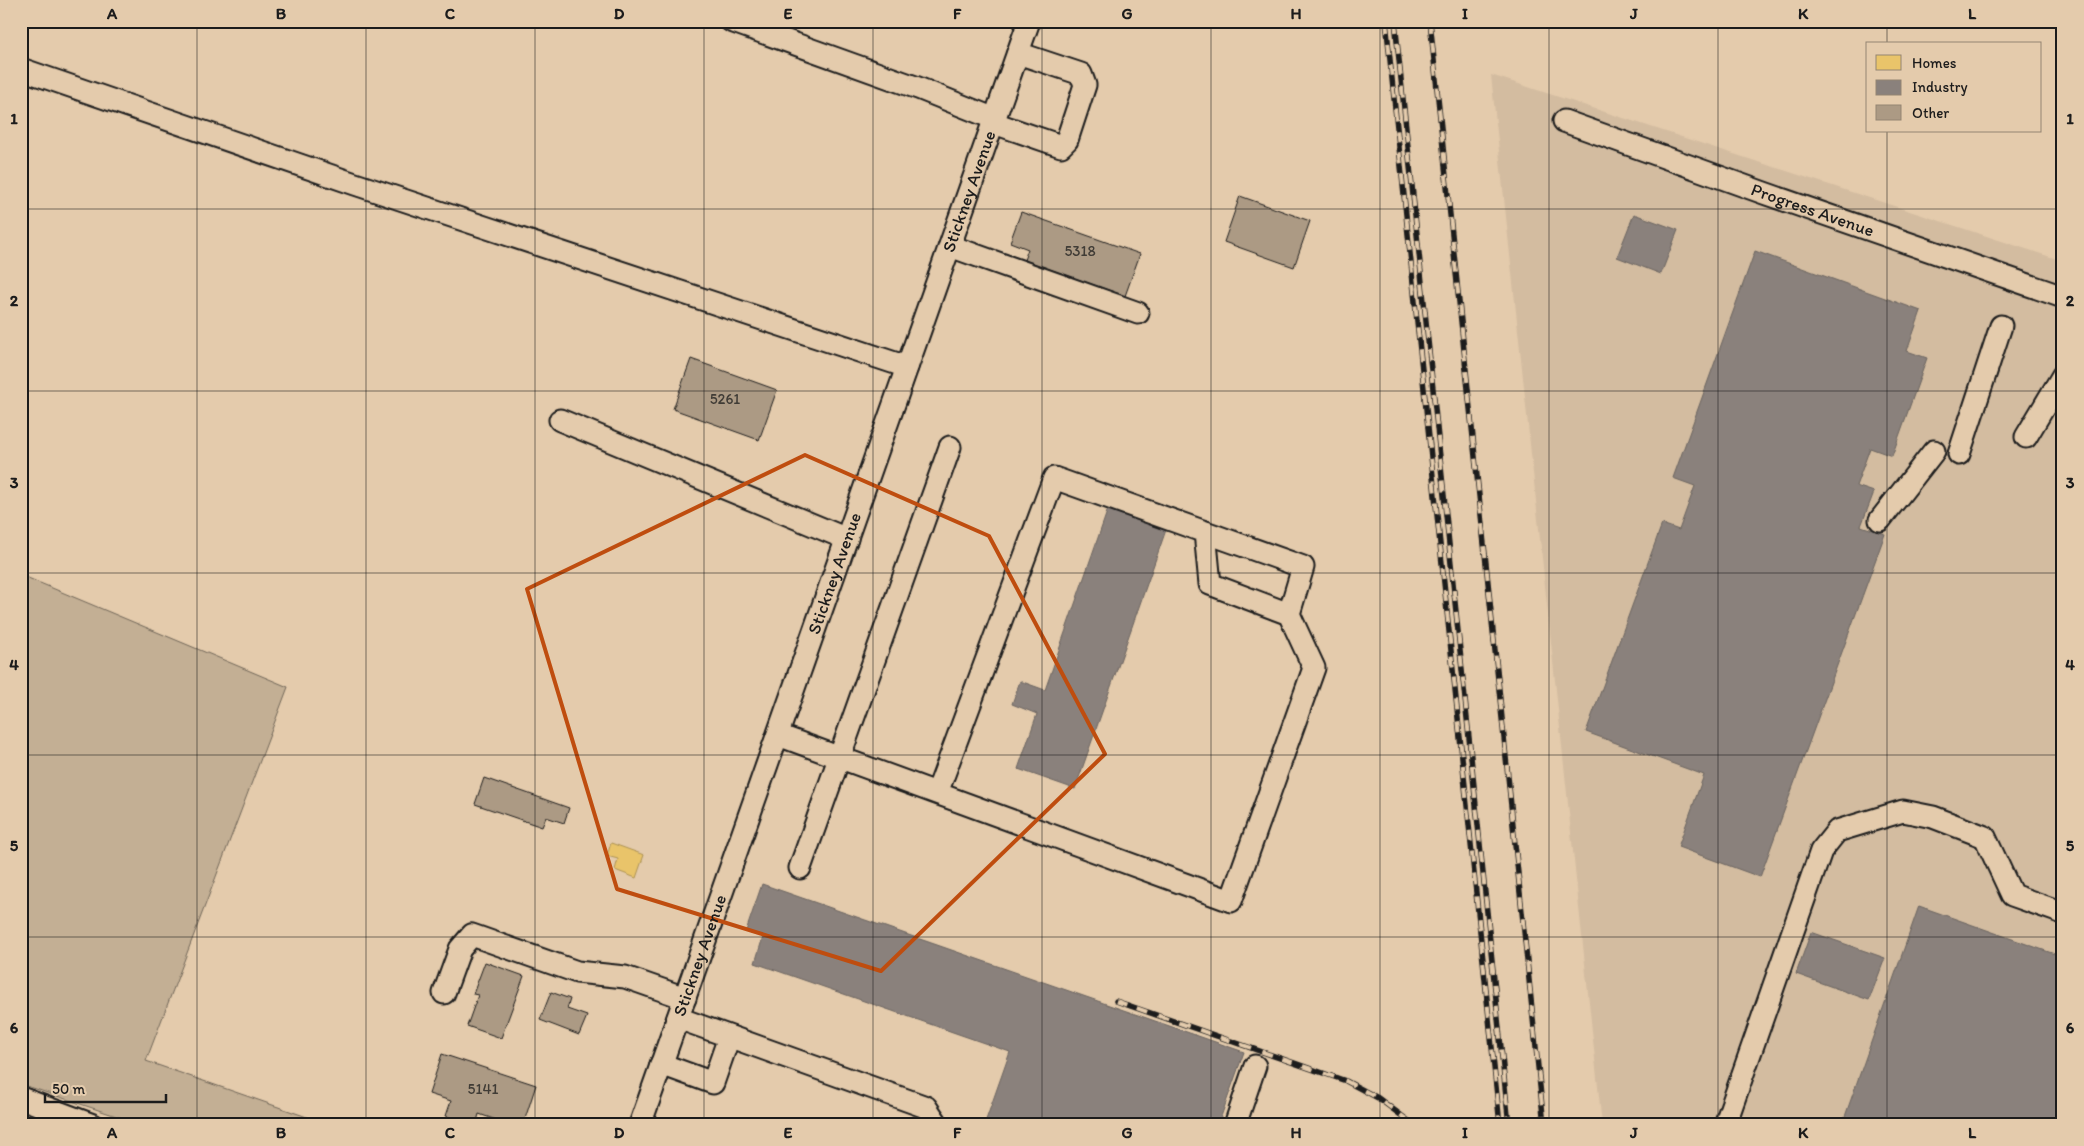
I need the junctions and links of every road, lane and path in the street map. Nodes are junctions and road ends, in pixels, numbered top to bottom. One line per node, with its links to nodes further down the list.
1 (731, 21): 6 (street)
2 (1029, 21): 3 (street, Stickney Avenue)
3 (1018, 53): 6 (street, Stickney Avenue); 6 (street)
4 (21, 68): 11 (street)
5 (1564, 120): 8 (street, Progress Avenue)
6 (994, 121): 7 (street, Stickney Avenue)
7 (950, 246): 9 (street); 11 (street, Stickney Avenue)
8 (2063, 297)
9 (1138, 313)
10 (2001, 326): 17 (street)
11 (907, 367): 20 (street, Stickney Avenue)
12 (2063, 375): 14 (street)
13 (560, 420): 20 (street)
14 (2026, 437)
15 (950, 447): 23 (street)
16 (1934, 451): 18 (street)
17 (1959, 454)
18 (1880, 520)
19 (1205, 532): 21 (street); 21 (street); 24 (street)
20 (847, 539): 22 (street, Stickney Avenue)
21 (1289, 614): 24 (street)
22 (778, 735): 23 (street); 28 (street, Stickney Avenue)
23 (838, 757): 24 (street); 25 (street)
24 (937, 793)
25 (800, 868)
26 (2063, 913): 38 (street)
27 (444, 993): 28 (street)
28 (685, 998): 29 (street, Stickney Avenue)
29 (678, 1018): 30 (street); 31 (street, Stickney Avenue)
30 (729, 1037): 31 (street); 36 (street)
31 (662, 1064): 35 (street, Stickney Avenue)
32 (1255, 1066): 37 (street)
33 (21, 1098): 34 (street)
34 (93, 1125)
35 (640, 1125)
36 (938, 1125)
37 (1235, 1125)
38 (1725, 1125)

